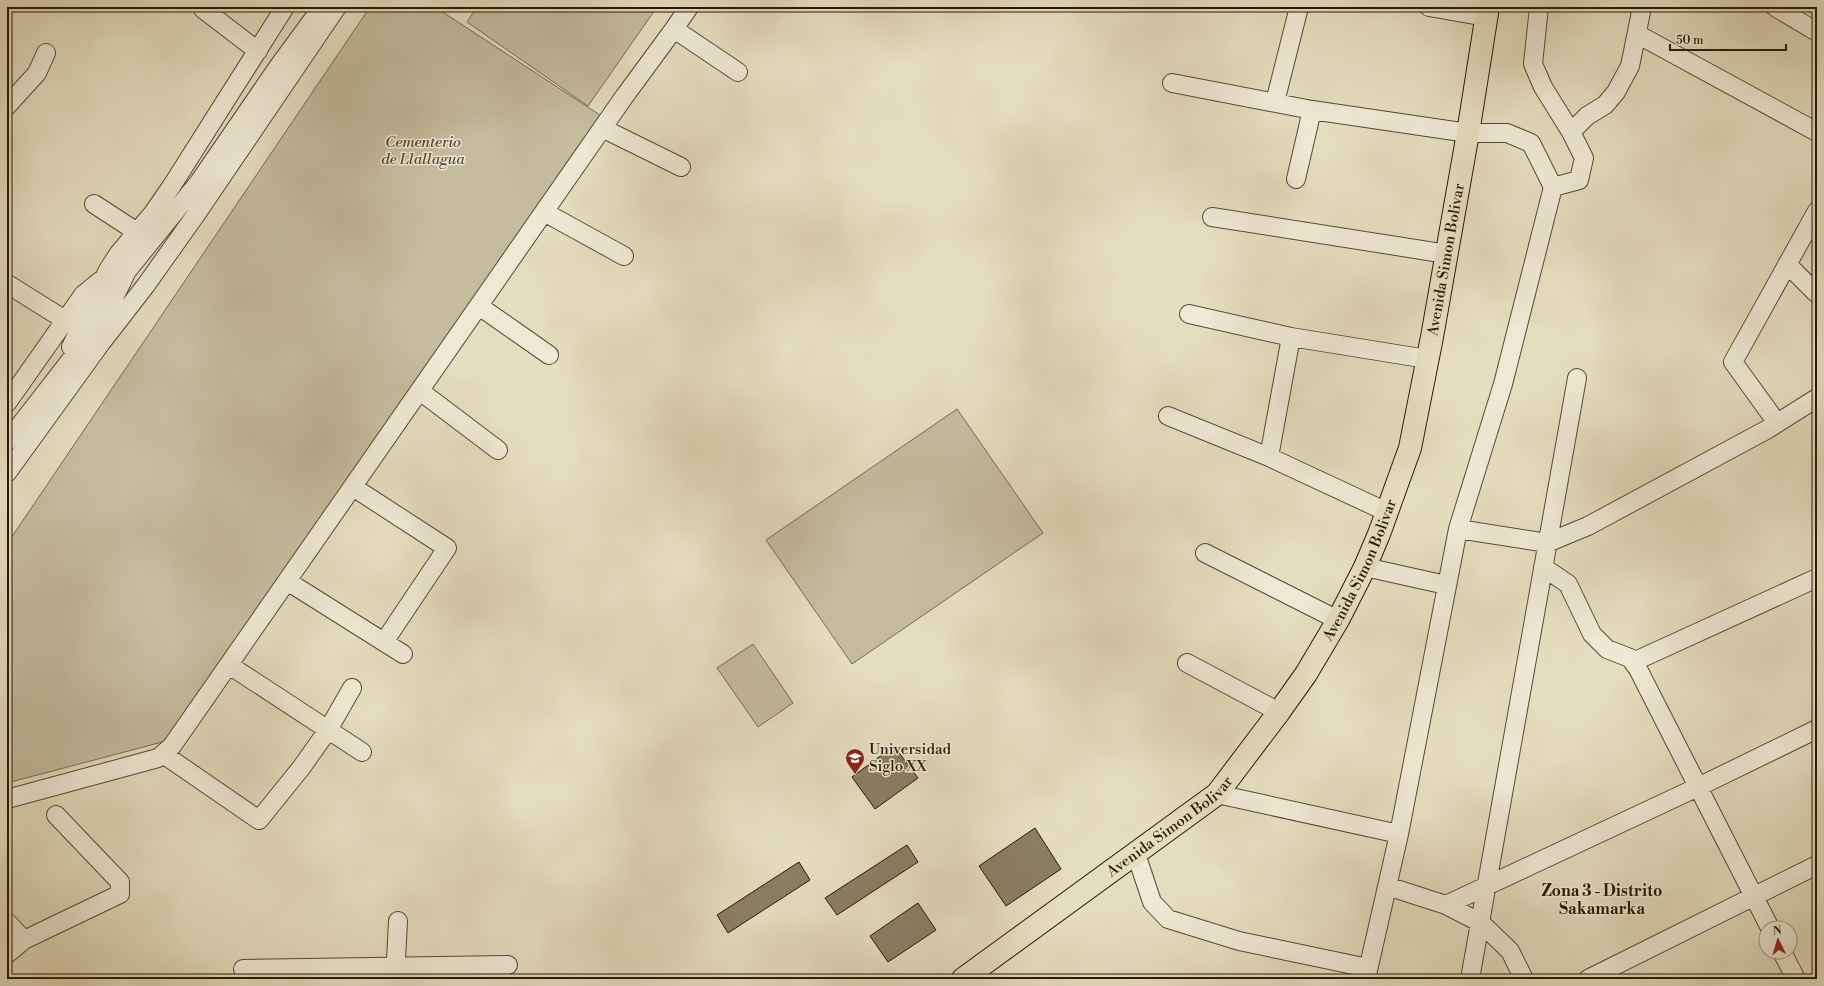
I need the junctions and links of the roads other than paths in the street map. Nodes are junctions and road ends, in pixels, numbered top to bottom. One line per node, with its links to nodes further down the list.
1 (285, 7): 15 (street)
2 (322, 7): 47 (street)
3 (337, 7): 56 (street)
4 (689, 7): 12 (street)
5 (1299, 7): 19 (street)
6 (1429, 7): 11 (street)
7 (1539, 7): 23 (street)
8 (1642, 7): 14 (street)
9 (1775, 7): 13 (street)
10 (203, 9): 15 (street)
11 (1487, 12): 25 (main road, Avenida Simon Bolivar)
12 (674, 29): 17 (street); 22 (street)
13 (1817, 32)
14 (1637, 34): 23 (street); 24 (street)
15 (258, 51): 33 (street)
16 (46, 53): 20 (street)
17 (738, 72)
18 (1172, 83): 19 (street)
19 (1275, 102): 21 (street)
20 (7, 106)
21 (1312, 110): 25 (street); 27 (street)
22 (602, 128): 26 (street); 31 (street)
23 (1571, 132): 28 (street)
24 (1817, 132)
25 (1468, 133): 28 (street); 34 (main road, Avenida Simon Bolivar)
26 (681, 166)
27 (1296, 178)
28 (1553, 187): 59 (street)
29 (94, 204): 33 (street)
30 (1817, 211): 36 (street)
31 (544, 212): 35 (street); 40 (street)
32 (1212, 217): 34 (street)
33 (137, 232): 37 (street)
34 (1447, 254): 45 (main road, Avenida Simon Bolivar)
35 (624, 256)
36 (1787, 264): 39 (street); 52 (street)
37 (104, 278): 42 (street); 47 (street)
38 (9, 285): 42 (street)
39 (1817, 294)
40 (479, 306): 44 (street); 48 (street)
41 (1189, 314): 43 (street)
42 (65, 320): 50 (street)
43 (1291, 337): 45 (street); 55 (street)
44 (549, 355)
45 (1427, 359): 58 (main road, Avenida Simon Bolivar)
46 (1577, 378): 60 (street)
47 (56, 379): 53 (street)
48 (420, 391): 54 (street); 57 (street)
49 (1817, 398): 52 (street)
50 (7, 403)
51 (1168, 416): 55 (street)
52 (1777, 423): 60 (street)
53 (7, 442)
54 (498, 450)
55 (1269, 457): 58 (street)
56 (7, 472)
57 (353, 486): 65 (street); 68 (street)
58 (1387, 512): 62 (main road, Avenida Simon Bolivar)
59 (1458, 529): 60 (street); 66 (street)
60 (1547, 543): 63 (street)
61 (1205, 553): 67 (street)
62 (1365, 567): 66 (street); 67 (main road, Avenida Simon Bolivar)
63 (1543, 567): 70 (street); 87 (street)
64 (1817, 578): 70 (street)
65 (287, 581): 68 (street); 72 (street)
66 (1446, 585): 83 (street)
67 (1338, 620): 74 (main road, Avenida Simon Bolivar)
68 (384, 642): 69 (street)
69 (403, 654)
70 (1633, 662): 79 (street)
71 (1187, 663): 74 (street)
72 (229, 665): 76 (street); 78 (street)
73 (352, 688): 76 (street)
74 (1279, 712): 80 (main road, Avenida Simon Bolivar)
75 (1817, 729): 79 (street)
76 (328, 730): 77 (street); 78 (street)
77 (362, 752)
78 (163, 754): 81 (street)
79 (1698, 787): 87 (street); 88 (street)
80 (1216, 794): 83 (street); 84 (main road, Avenida Simon Bolivar)
81 (7, 798)
82 (56, 815): 94 (street)
83 (1399, 834): 86 (street)
84 (1136, 854): 100 (street); 101 (main road, Avenida Simon Bolivar)
85 (1817, 865): 88 (street)
86 (1387, 886): 89 (street); 100 (street)
87 (1486, 886): 89 (street); 93 (street)
88 (1753, 896): 90 (street); 104 (street)
89 (1446, 905): 93 (street)
90 (1766, 920)
91 (7, 922): 94 (street)
92 (398, 922): 99 (street)
93 (1481, 923): 102 (street); 103 (street)
94 (24, 940): 95 (street)
95 (7, 954)
96 (1786, 960): 105 (street)
97 (508, 965): 99 (street)
98 (243, 969): 99 (street)
99 (395, 973)
100 (1367, 973)
101 (963, 979)
102 (1470, 979)
103 (1524, 979)
104 (1588, 979)
105 (1796, 979)

